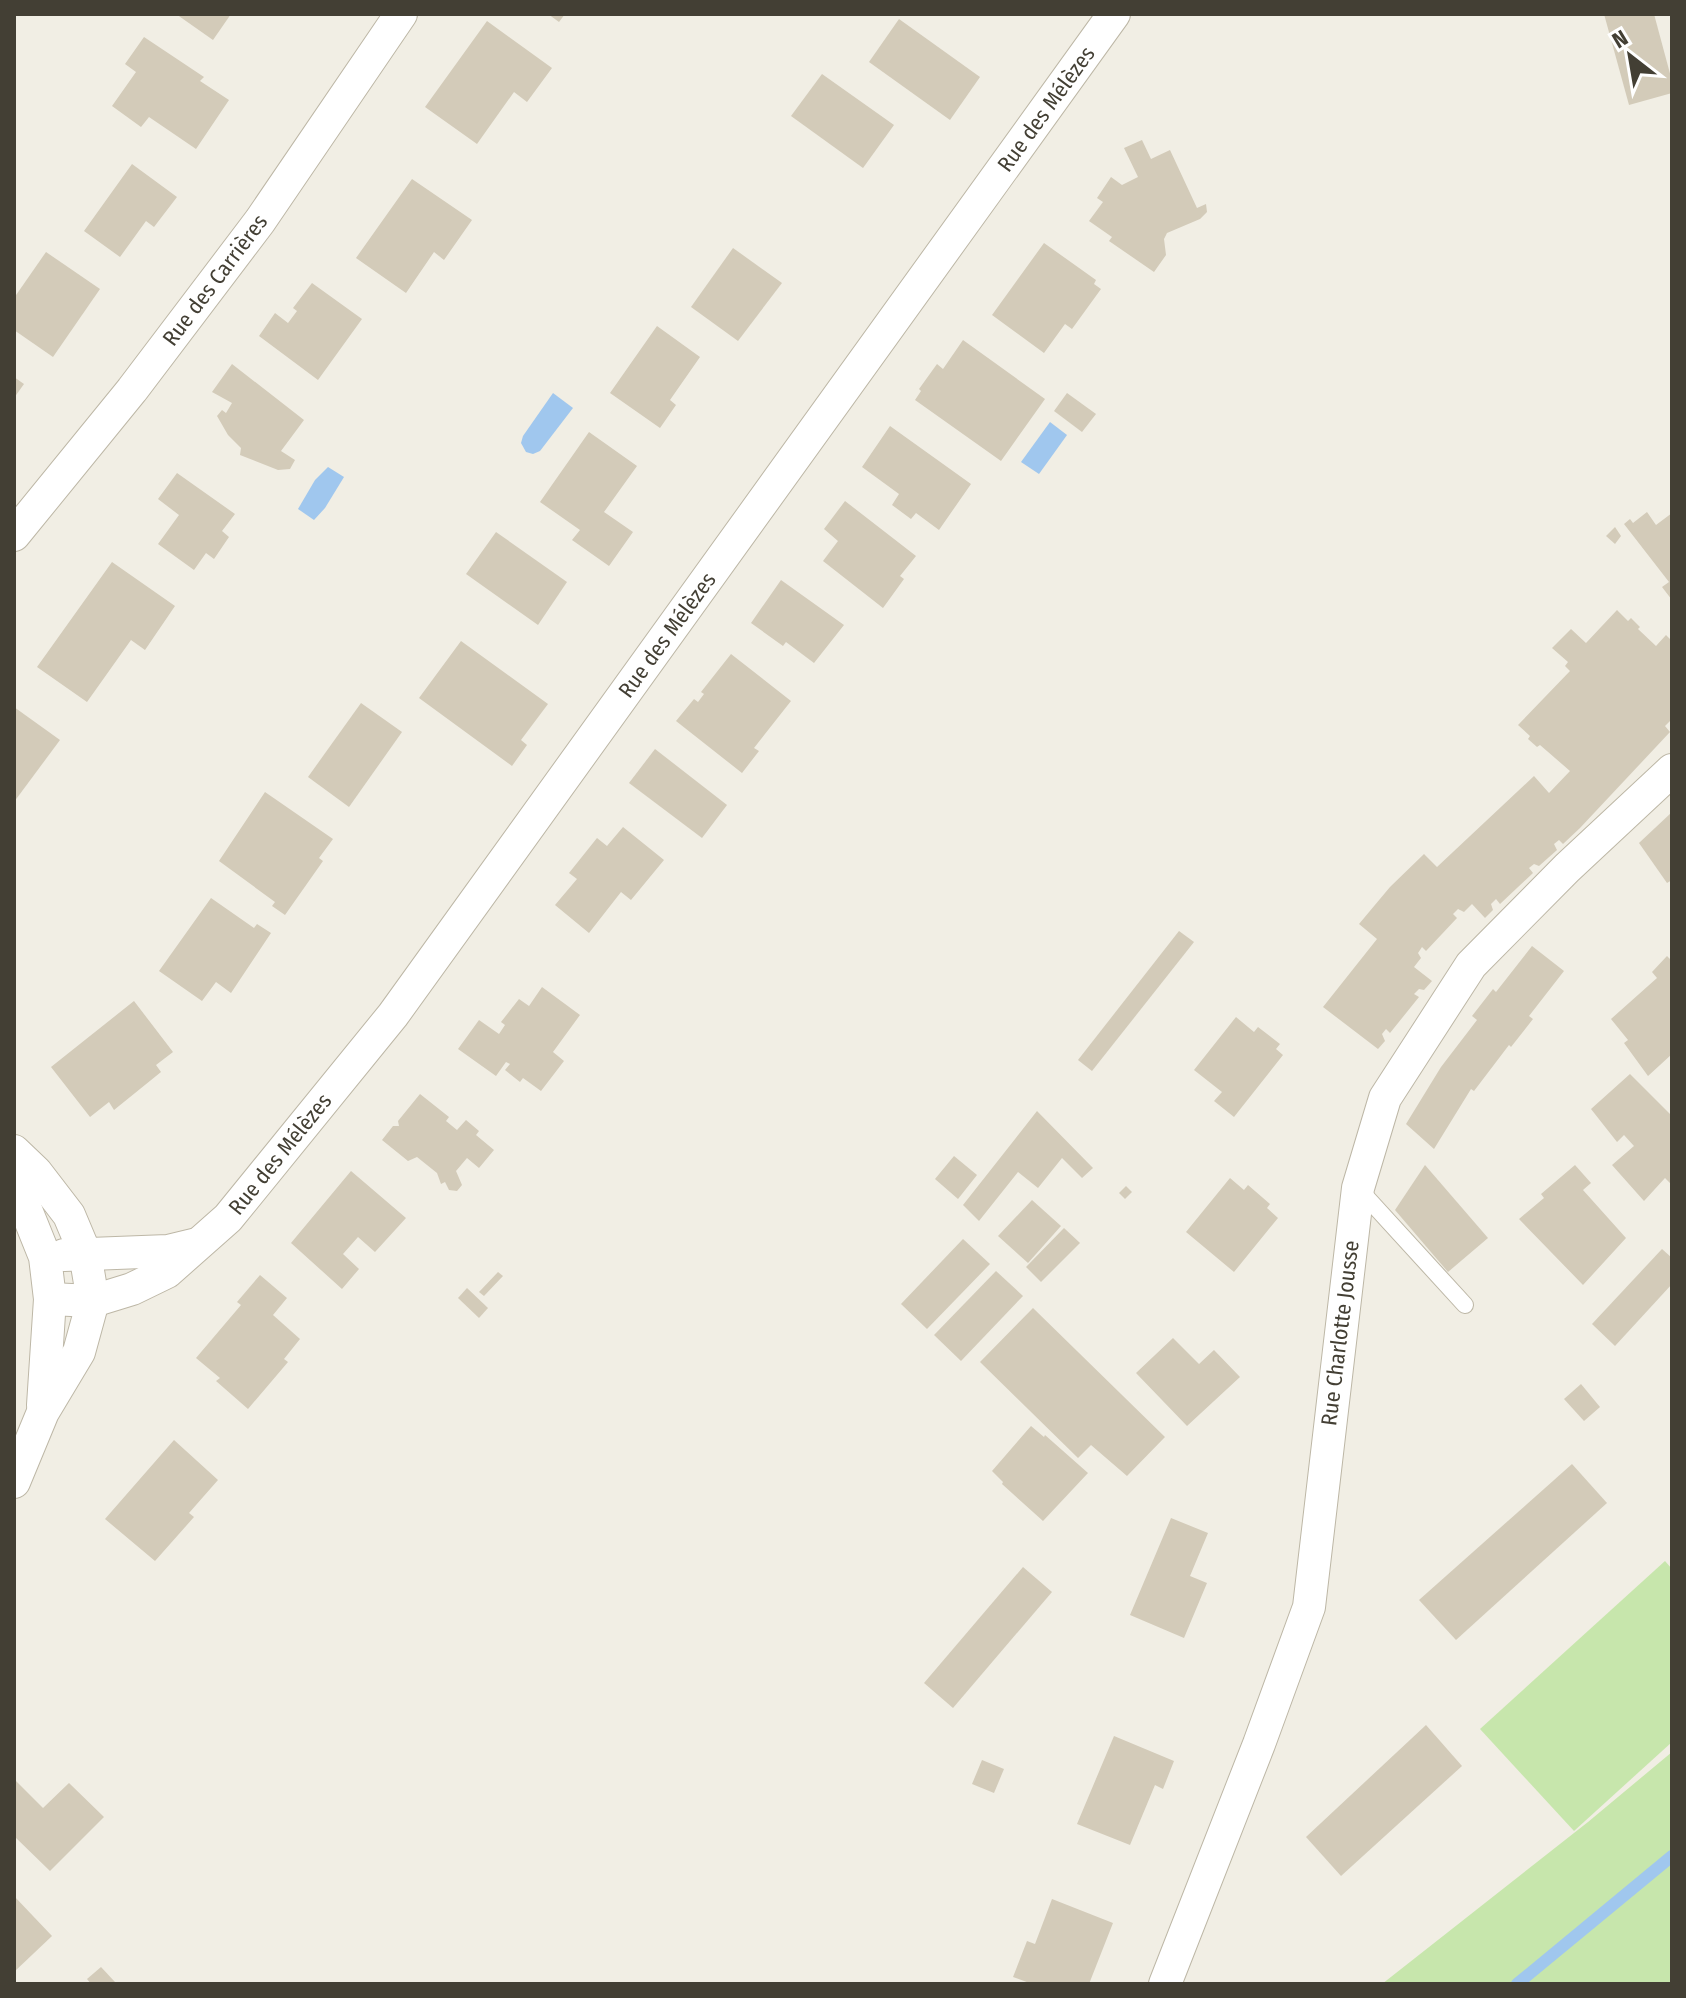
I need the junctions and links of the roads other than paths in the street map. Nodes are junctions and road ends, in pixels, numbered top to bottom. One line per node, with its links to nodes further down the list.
1 (401, 14): 3 (street, Rue des Carrières)
2 (1114, 14): 8 (street, Rue des Mélèzes)
3 (14, 535)
4 (1672, 770): 7 (street, Rue Charlotte Jousse)
5 (14, 1151): 9 (street)
6 (14, 1180): 10 (street)
7 (1358, 1188): 13 (lane); 16 (street, Rue Charlotte Jousse)
8 (204, 1242): 9 (street); 12 (street, Rue des Mélèzes)
9 (85, 1253): 10 (street); 12 (street)
10 (45, 1257): 11 (street)
11 (50, 1299): 12 (street, Rue des Mélèzes); 14 (street)
12 (93, 1301): 14 (street)
13 (1465, 1305)
14 (43, 1412): 15 (street)
15 (14, 1482)
16 (1165, 1984)

